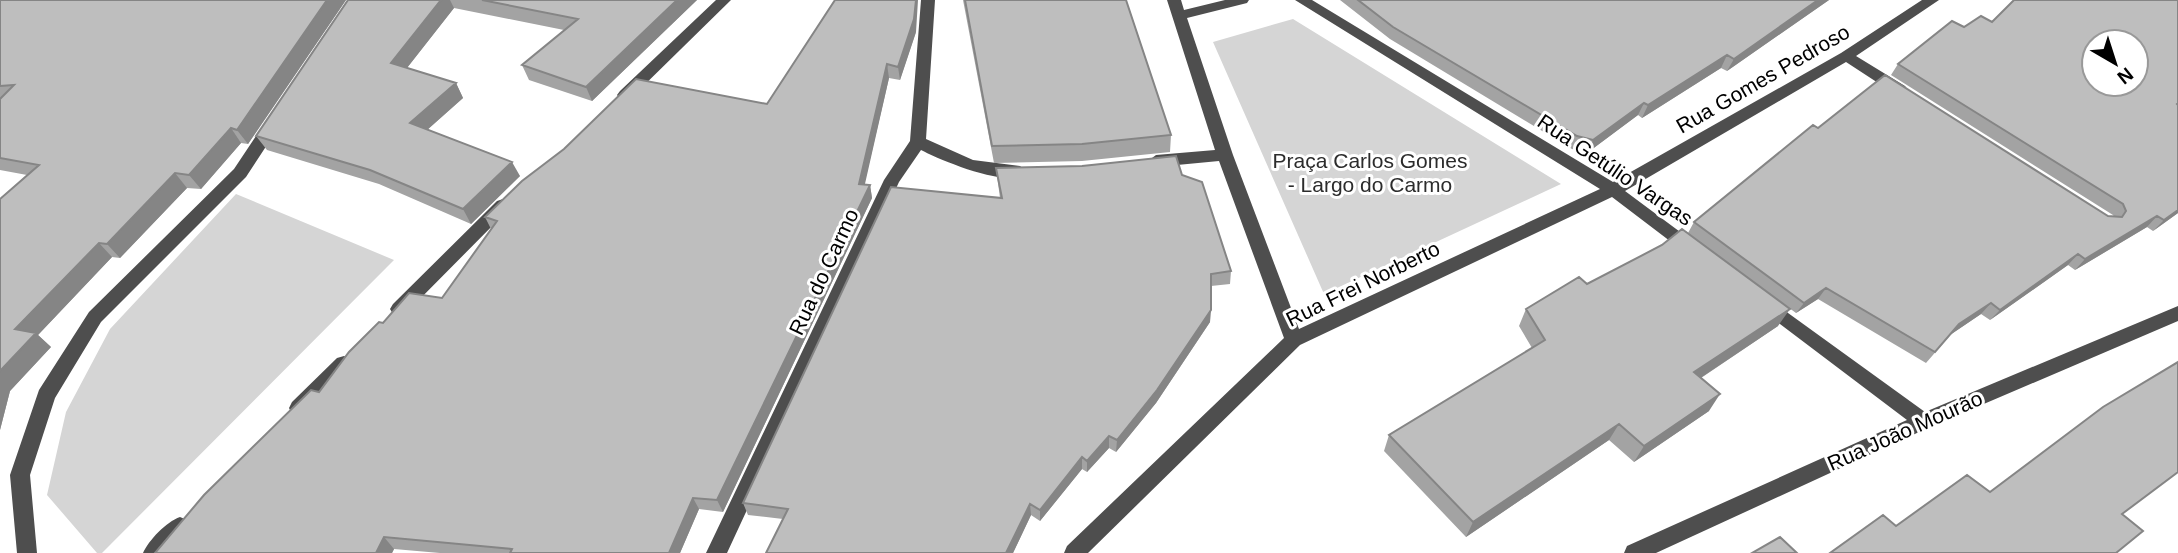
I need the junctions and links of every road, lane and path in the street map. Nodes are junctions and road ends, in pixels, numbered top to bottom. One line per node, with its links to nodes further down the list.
1 (724, 0): 10 (street)
2 (928, 0): 11 (street)
3 (1242, 0): 6 (street)
4 (1302, 0): 15 (street, Rua Getúlio Vargas)
5 (1933, 0): 7 (street, Rua Gomes Pedroso)
6 (1177, 8): 12 (street)
7 (1846, 56): 8 (street); 15 (street, Rua Gomes Pedroso)
8 (1917, 101)
9 (286, 104): 26 (street)
10 (616, 104)
11 (918, 142): 14 (street); 28 (street, Rua do Carmo)
12 (1225, 155): 13 (street); 21 (street)
13 (1140, 163)
14 (1036, 172)
15 (1613, 190): 17 (street, Rua Getúlio Vargas); 21 (street, Rua Frei Norberto)
16 (511, 197): 20 (street)
17 (1713, 264)
18 (1746, 289): 24 (street)
19 (2178, 313): 24 (street, Rua João Mourão)
20 (385, 322)
21 (1294, 340): 29 (street, Rua Frei Norberto)
22 (356, 351): 23 (street)
23 (289, 418)
24 (1923, 421): 30 (street, Rua João Mourão)
25 (192, 514): 27 (street)
26 (27, 553)
27 (153, 553)
28 (716, 553)
29 (1074, 553)
30 (1634, 553)

